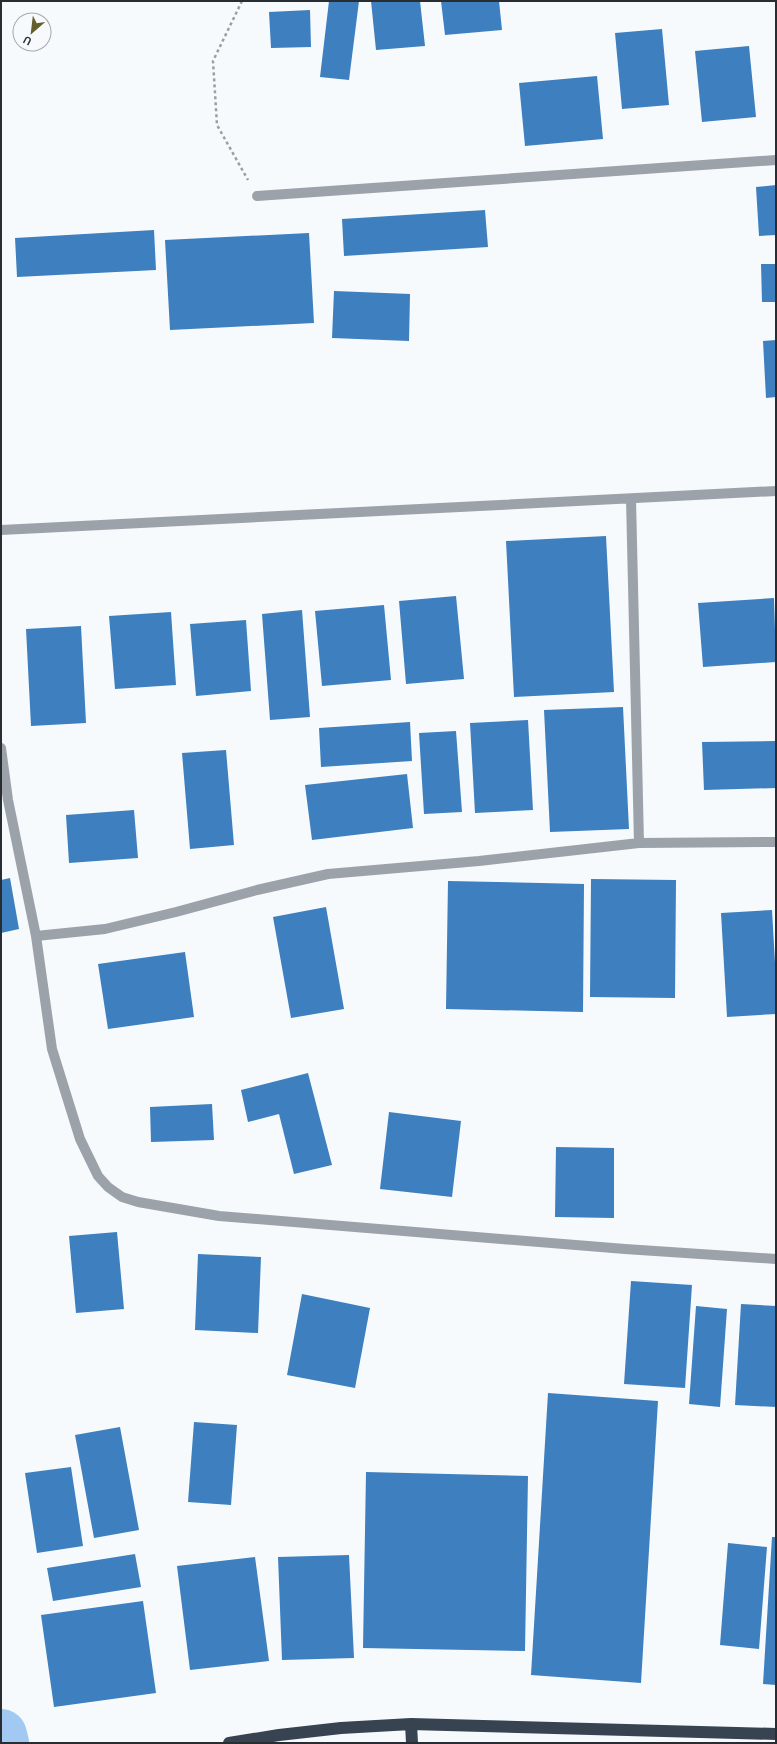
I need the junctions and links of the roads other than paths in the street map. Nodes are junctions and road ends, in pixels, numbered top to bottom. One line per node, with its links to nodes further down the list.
1 (776, 160): 2 (street)
2 (257, 196)
3 (776, 491): 4 (street)
4 (631, 499): 5 (street); 8 (street)
5 (1, 530)
6 (1, 748): 9 (street)
7 (776, 842): 8 (street)
8 (639, 843): 9 (street)
9 (36, 936): 10 (street)
10 (776, 1259)
11 (411, 1724): 12 (highway); 13 (highway); 14 (highway)
12 (776, 1734)
13 (229, 1743)
14 (412, 1743)

